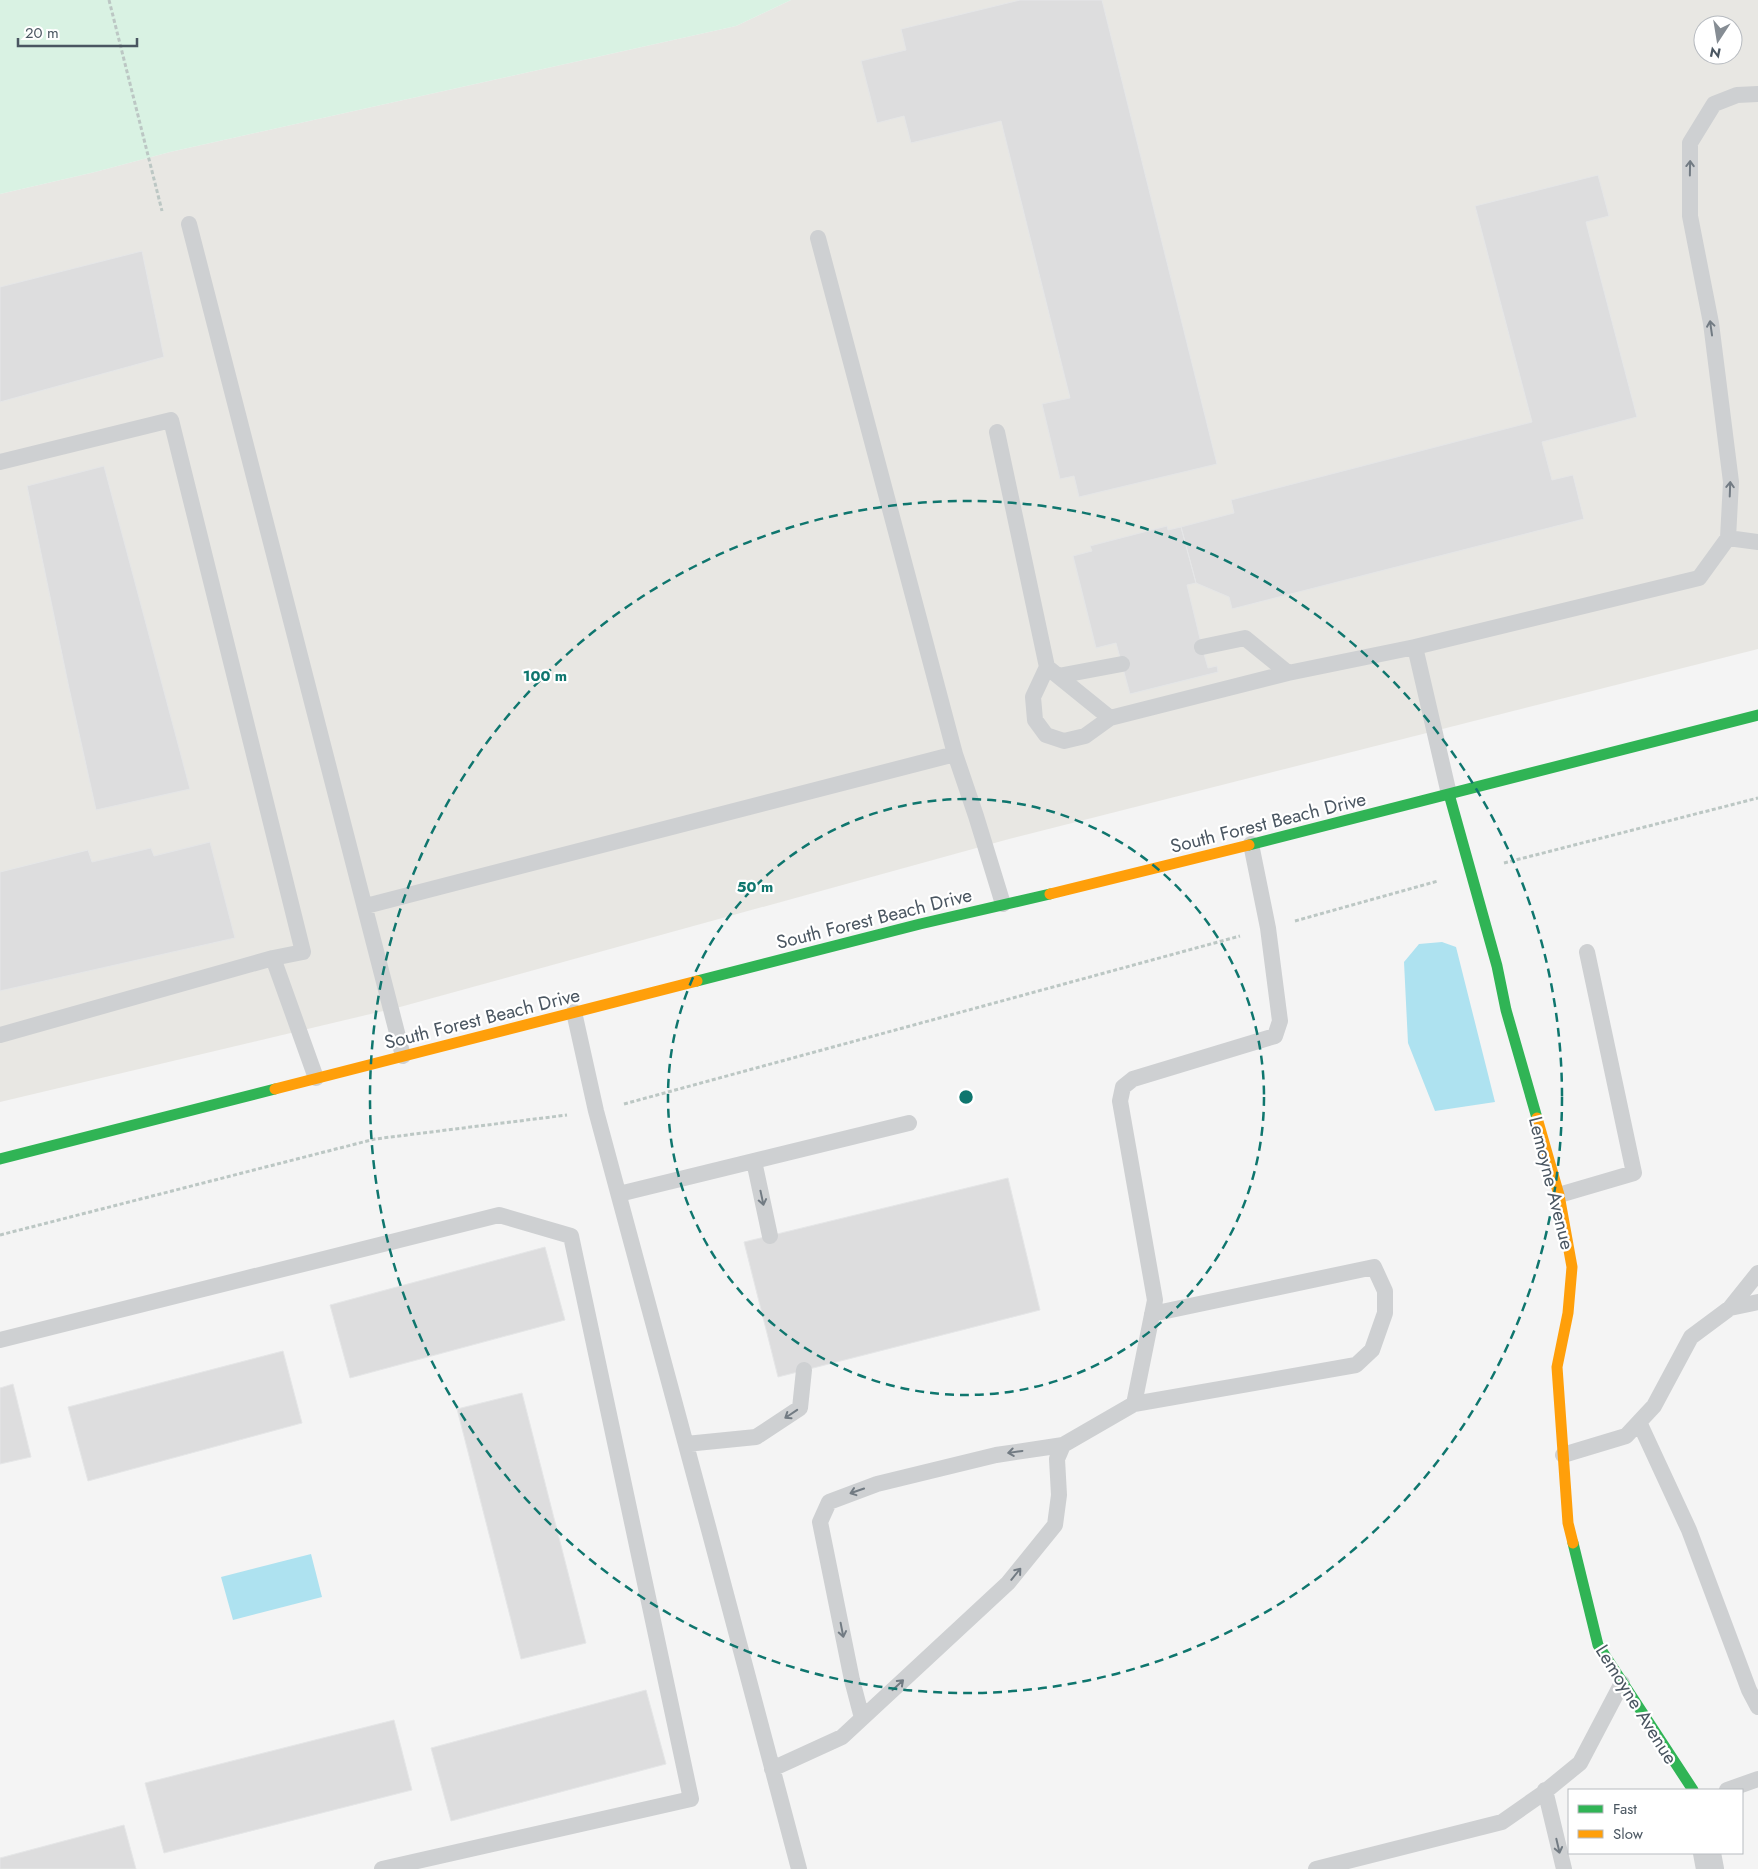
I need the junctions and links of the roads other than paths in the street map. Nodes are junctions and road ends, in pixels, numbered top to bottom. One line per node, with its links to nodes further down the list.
1 (1758, 94): 6 (lane, one-way to 1)
2 (189, 224): 19 (lane)
3 (818, 238): 15 (lane)
4 (997, 432): 11 (lane)
5 (0, 462): 21 (lane)
6 (1728, 538): 7 (lane); 9 (lane)
7 (1758, 542)
8 (1202, 647): 12 (lane)
9 (1416, 647): 12 (lane); 16 (lane)
10 (1122, 664): 11 (lane)
11 (1052, 672): 14 (lane); 14 (lane)
12 (1288, 673): 14 (lane)
13 (1758, 715): 16 (street, South Forest Beach Drive)
14 (1110, 718)
15 (955, 754): 18 (lane); 19 (lane)
16 (1449, 794): 17 (street, South Forest Beach Drive); 30 (street, Lemoyne Avenue)
17 (1250, 844): 18 (street, South Forest Beach Drive); 35 (lane)
18 (1003, 904): 22 (street, South Forest Beach Drive)
19 (366, 906): 24 (lane)
20 (1587, 952): 30 (lane)
21 (274, 958): 23 (lane); 25 (lane)
22 (574, 1012): 24 (street, South Forest Beach Drive); 29 (lane)
23 (0, 1035)
24 (403, 1056): 25 (street, South Forest Beach Drive)
25 (316, 1078): 27 (street, South Forest Beach Drive)
26 (909, 1123): 28 (lane)
27 (0, 1159)
28 (754, 1161): 29 (lane); 31 (lane, one-way to 31)
29 (619, 1194): 40 (lane)
30 (1559, 1195): 42 (street, Lemoyne Avenue)
31 (770, 1236)
32 (1758, 1273): 34 (lane)
33 (1758, 1302): 34 (lane)
34 (1730, 1308): 39 (lane)
35 (1152, 1314): 38 (lane); 38 (lane)
36 (0, 1340): 52 (lane)
37 (804, 1370): 40 (lane, one-way to 40)
38 (1134, 1404): 41 (lane)
39 (1639, 1422): 42 (lane); 44 (lane)
40 (686, 1444): 46 (lane)
41 (1063, 1446): 45 (lane, one-way to 41); 45 (lane, one-way to 45)
42 (1563, 1454): 43 (street, Lemoyne Avenue)
43 (1622, 1682): 48 (street, Lemoyne Avenue); 50 (lane)
44 (1758, 1707)
45 (862, 1718): 46 (lane)
46 (772, 1769): 53 (lane)
47 (1758, 1779): 49 (lane)
48 (1692, 1789)
49 (1730, 1789)
50 (1545, 1790): 54 (lane); 55 (lane, one-way to 55)
51 (1707, 1854): 56 (street)
52 (382, 1869)
53 (799, 1869)
54 (1316, 1869)
55 (1564, 1869)
56 (1710, 1869)

